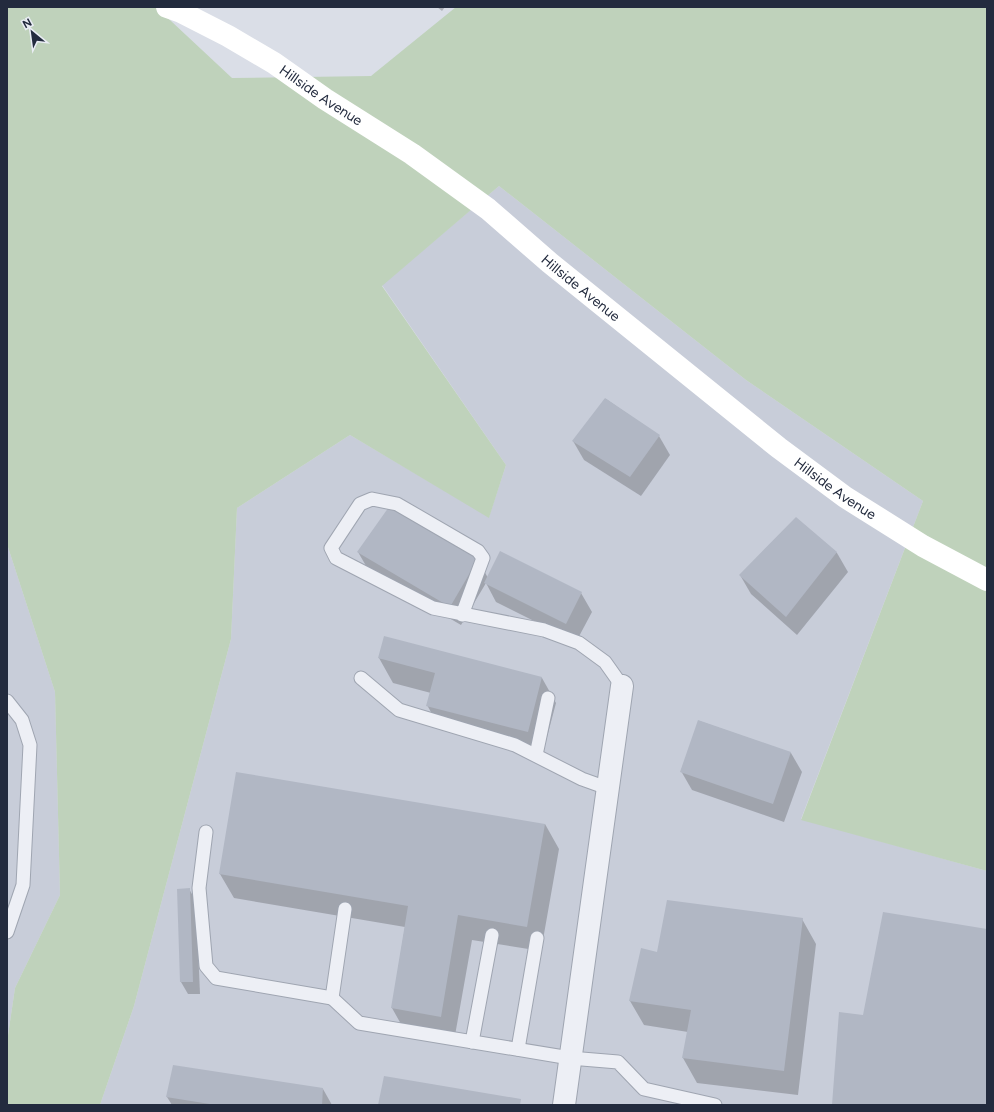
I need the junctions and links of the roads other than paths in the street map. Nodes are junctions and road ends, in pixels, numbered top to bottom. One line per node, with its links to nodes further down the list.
1 (167, 7): 2 (street, Hillside Avenue)
2 (987, 580)
3 (462, 615): 3 (lane); 5 (lane)
4 (361, 678): 8 (lane)
5 (622, 686): 9 (street)
6 (548, 698): 8 (lane)
7 (7, 701): 12 (lane)
8 (536, 756): 9 (lane)
9 (607, 788): 18 (street)
10 (206, 832): 15 (lane)
11 (345, 909): 15 (lane)
12 (7, 932)
13 (492, 935): 16 (lane)
14 (537, 938): 17 (lane)
15 (332, 998): 16 (lane)
16 (472, 1042): 17 (lane)
17 (518, 1049): 18 (lane)
18 (570, 1058): 19 (street); 20 (lane)
19 (564, 1105)
20 (715, 1105)

